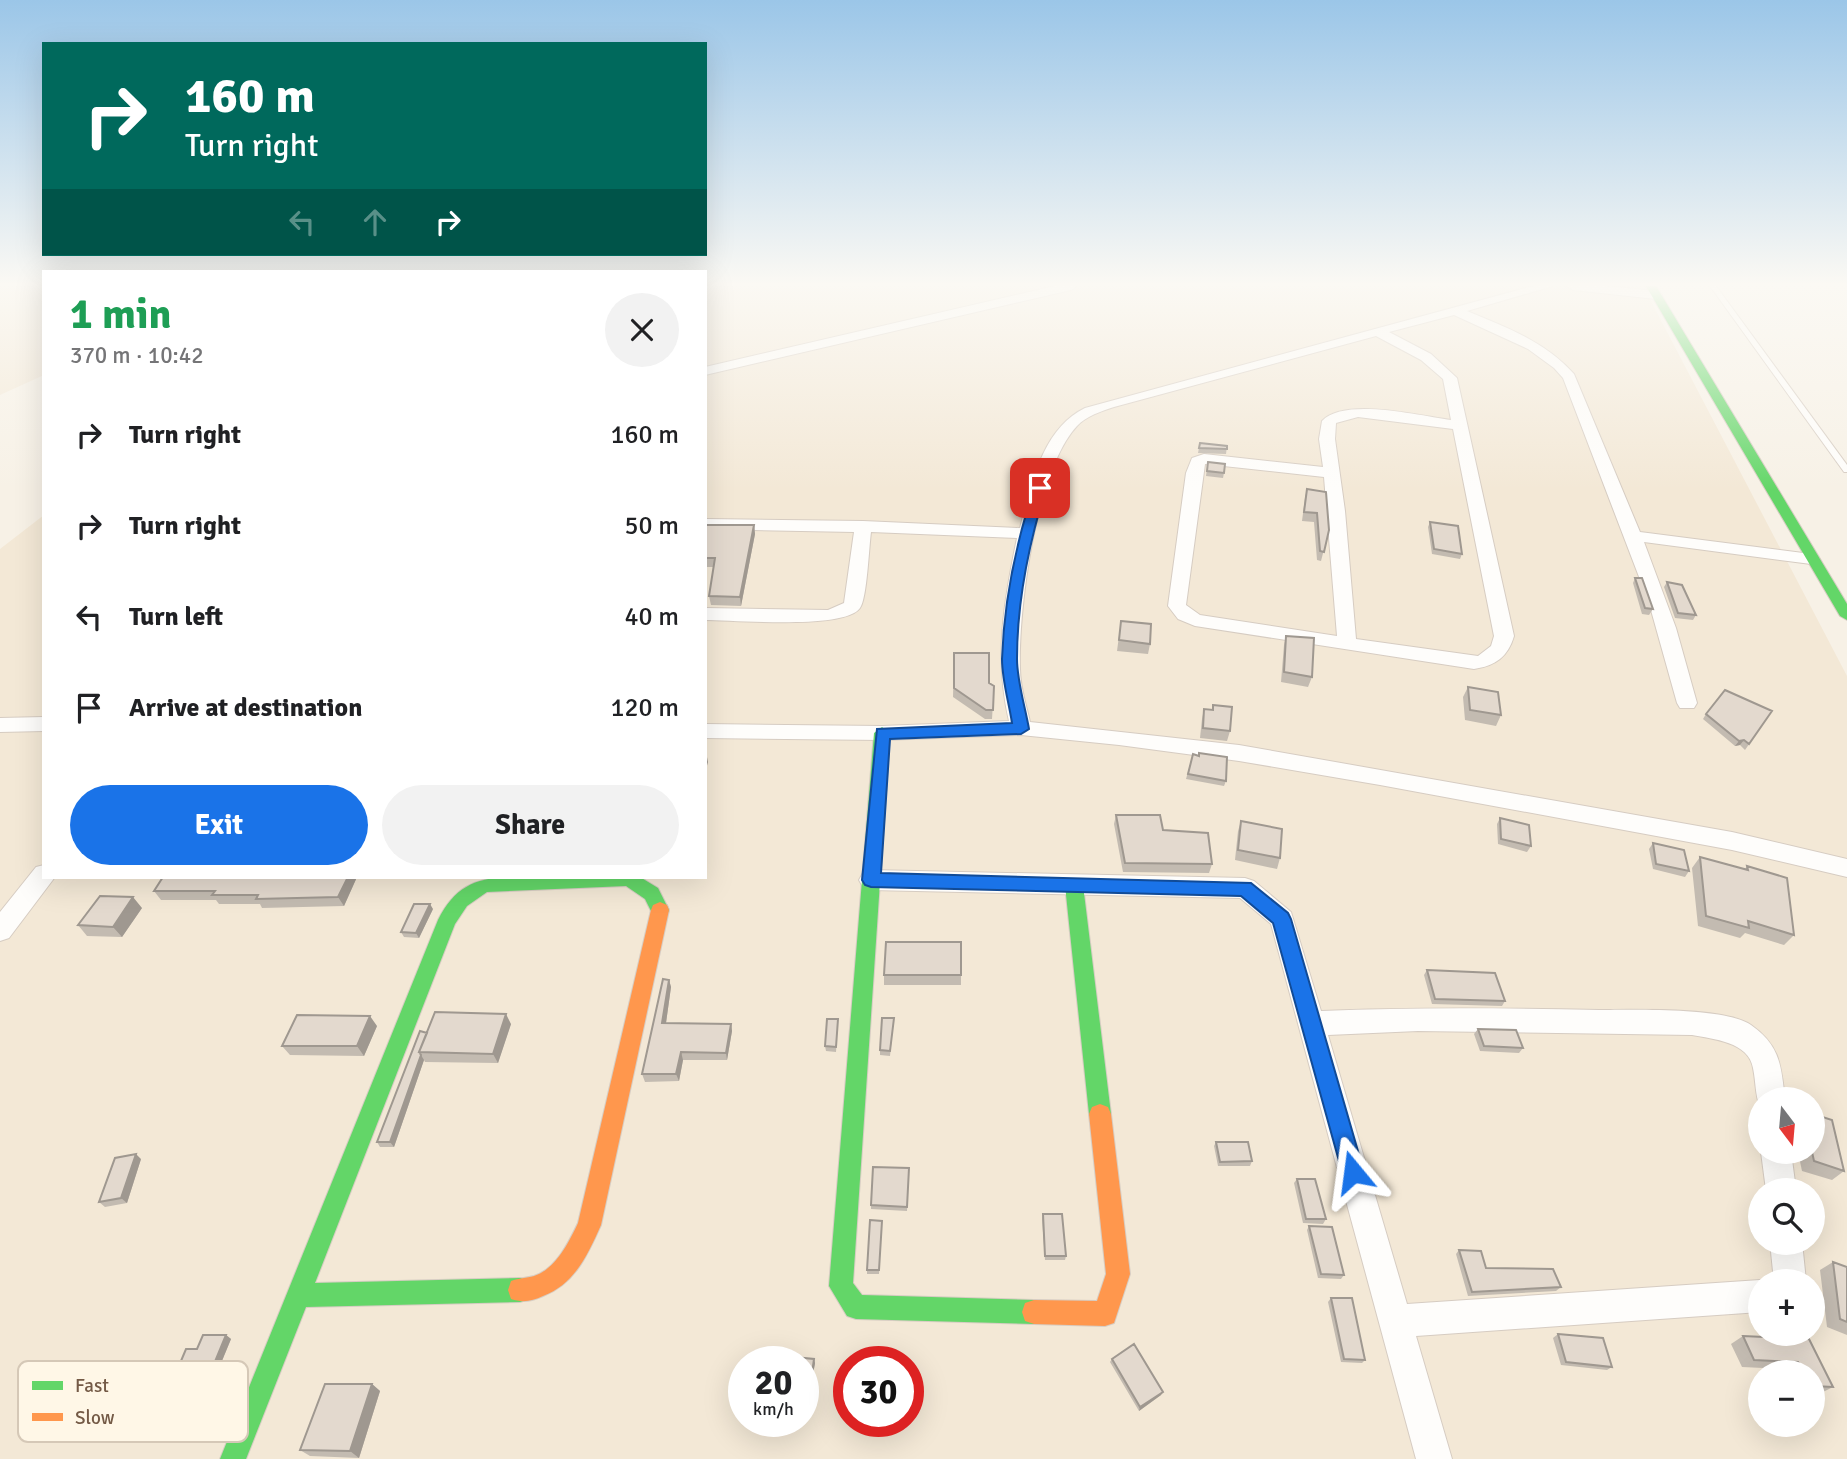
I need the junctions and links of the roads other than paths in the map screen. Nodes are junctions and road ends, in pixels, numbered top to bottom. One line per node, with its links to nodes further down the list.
1 (778, 354): 7 (street)
2 (1295, 354): 13 (street)
3 (1418, 354): 8 (street)
4 (1543, 354): 14 (street)
5 (1691, 354): 15 (street)
6 (1763, 354): 9 (lane)
7 (707, 371)
8 (1461, 426): 10 (street); 18 (street)
9 (1847, 470)
10 (1332, 473): 18 (street); 18 (street)
11 (707, 524): 12 (street)
12 (863, 526): 13 (street); 17 (street)
13 (1026, 533): 22 (street)
14 (1634, 536): 15 (street); 19 (street)
15 (1811, 559): 16 (street)
16 (1846, 611)
17 (707, 614)
18 (1347, 642)
19 (1687, 703)
20 (42, 724): 21 (street)
21 (0, 725)
22 (1021, 729): 24 (street); 25 (street)
23 (707, 731): 24 (street)
24 (882, 733): 27 (street)
25 (1847, 868)
26 (42, 877): 29 (street)
27 (871, 880): 28 (street); 28 (street)
28 (1074, 884): 30 (street)
29 (0, 931)
30 (1310, 1024): 31 (street); 34 (street)
31 (1770, 1087)
32 (300, 1295): 32 (street); 35 (street)
33 (1748, 1297): 34 (street)
34 (1396, 1321): 38 (street)
35 (248, 1422)
36 (240, 1442): 37 (street)
37 (233, 1459)
38 (1434, 1459)

